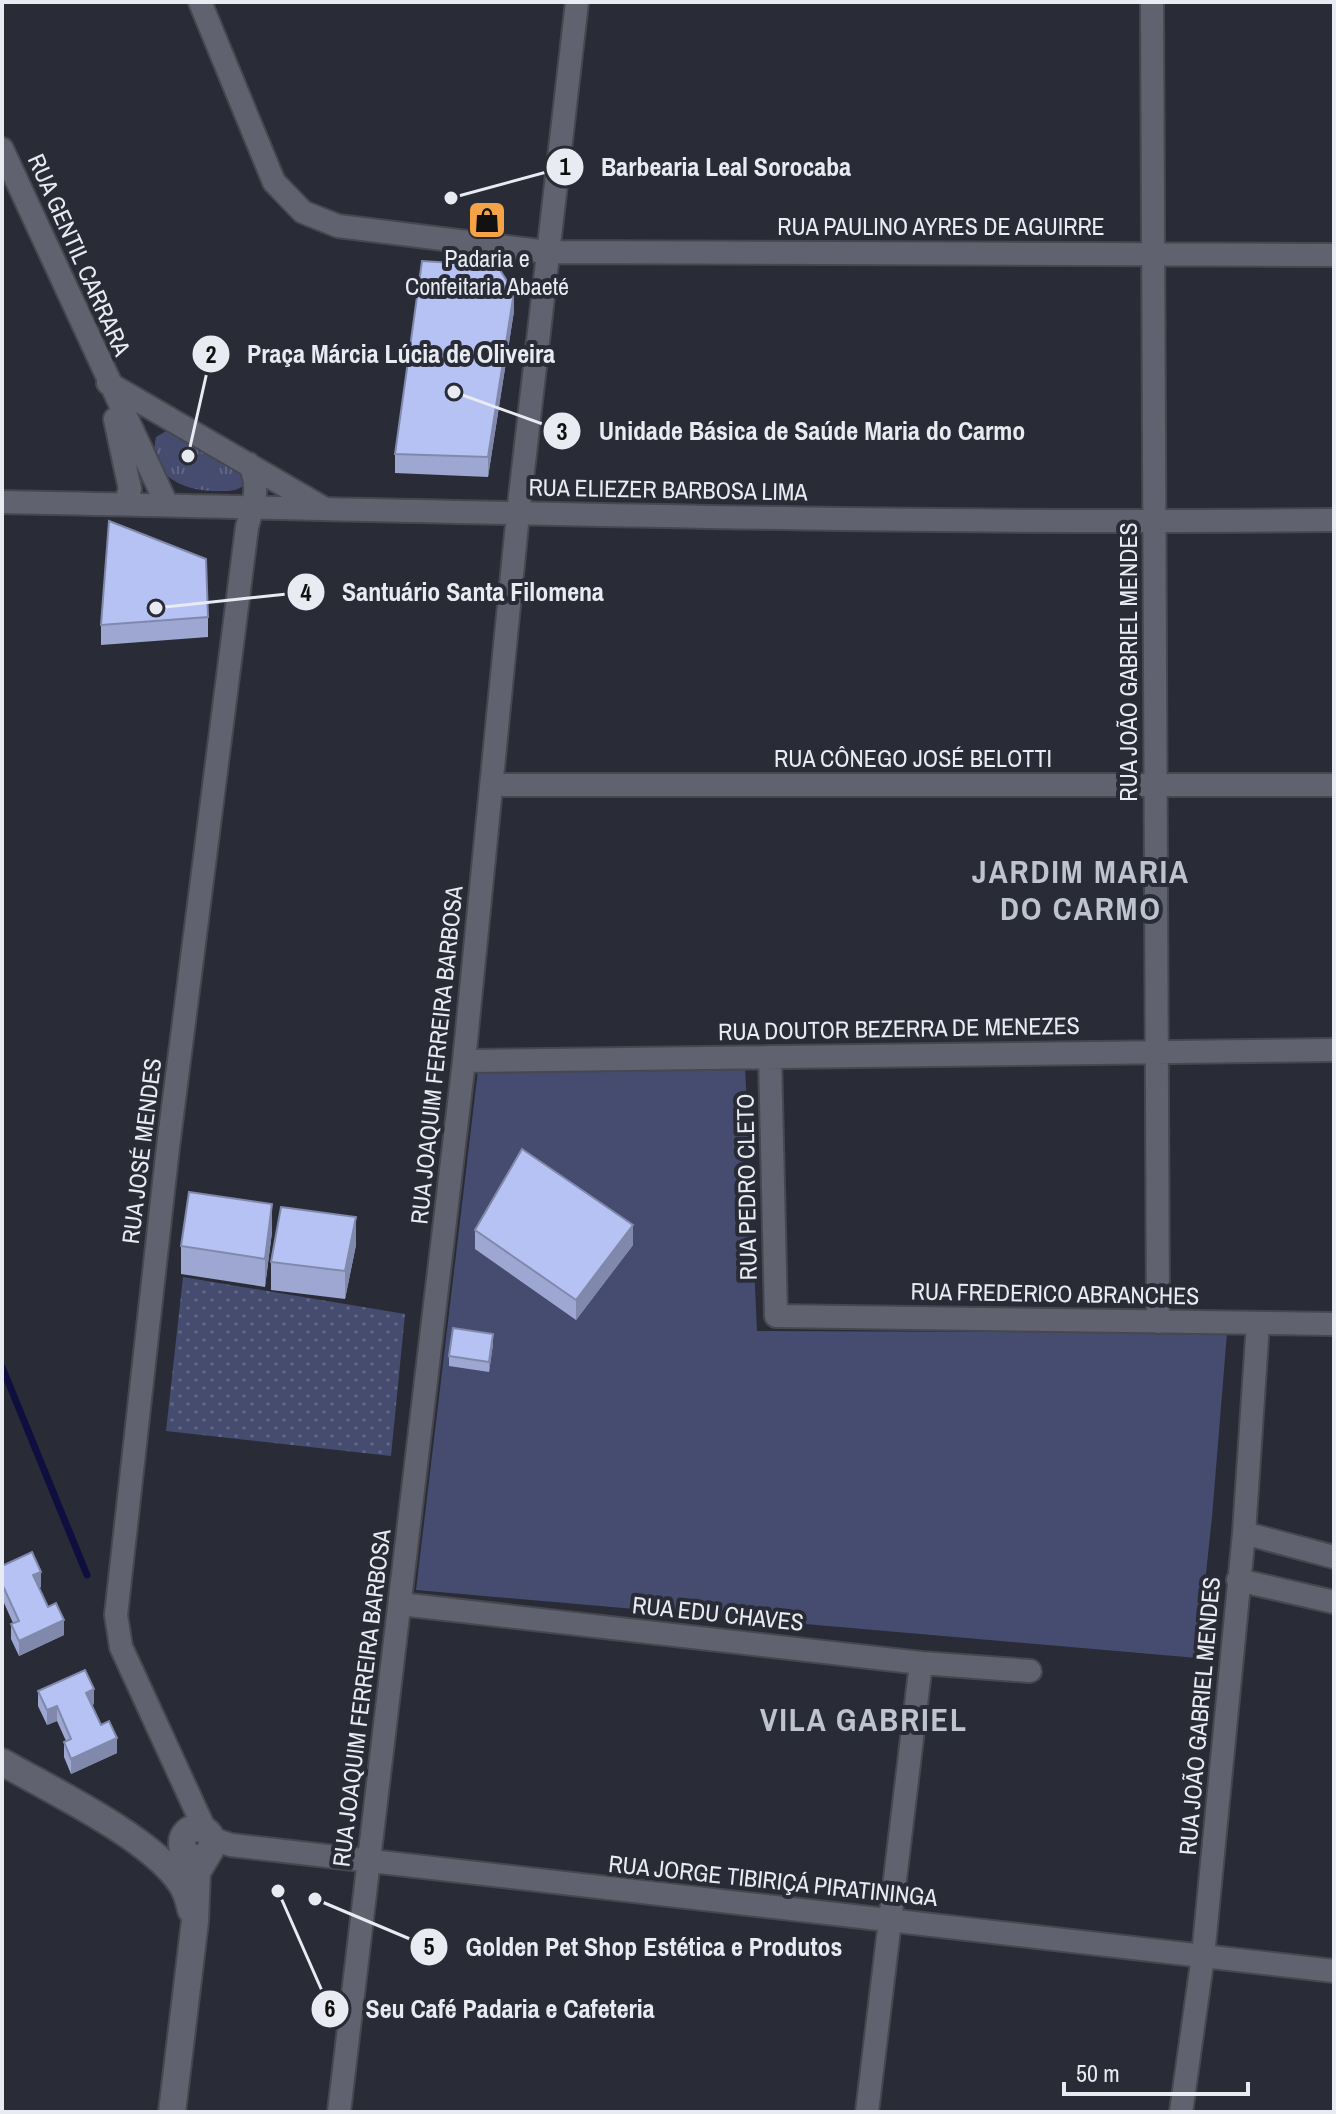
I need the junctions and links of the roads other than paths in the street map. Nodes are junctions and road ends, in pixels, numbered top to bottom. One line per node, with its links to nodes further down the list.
1 (200, 2): 5 (street, RUA PAULINO AYRES DE AGUIRRE)
2 (577, 2): 5 (street, RUA JOAQUIM FERREIRA BARBOSA)
3 (1152, 2): 6 (street, RUA JOÃO GABRIEL MENDES)
4 (2, 149): 8 (street, RUA GENTIL CARRARA)
5 (547, 252): 6 (street, RUA PAULINO AYRES DE AGUIRRE); 15 (street, RUA JOAQUIM FERREIRA BARBOSA)
6 (1153, 254): 7 (street, RUA PAULINO AYRES DE AGUIRRE); 17 (street, RUA JOÃO GABRIEL MENDES)
7 (1334, 255)
8 (108, 383): 9 (street, RUA GENTIL CARRARA); 11 (street, RUA GENTIL CARRARA); 12 (street, RUA GENTIL CARRARA)
9 (249, 464): 13 (street, RUA JOSÉ MENDES); 14 (street, RUA GENTIL CARRARA)
10 (2, 502): 11 (street, RUA ELIEZER BARBOSA LIMA)
11 (125, 504): 12 (street, RUA ELIEZER BARBOSA LIMA)
12 (167, 505): 13 (street, RUA ELIEZER BARBOSA LIMA)
13 (252, 509): 14 (street, RUA ELIEZER BARBOSA LIMA); 38 (street, RUA JOSÉ MENDES)
14 (326, 510): 15 (street, RUA ELIEZER BARBOSA LIMA)
15 (518, 514): 17 (street, RUA ELIEZER BARBOSA LIMA); 18 (street, RUA JOAQUIM FERREIRA BARBOSA)
16 (1334, 520): 17 (street, RUA ELIEZER BARBOSA LIMA)
17 (1154, 522): 19 (street, RUA JOÃO GABRIEL MENDES)
18 (493, 785): 19 (street, RUA CÔNEGO JOSÉ BELOTTI); 24 (street, RUA JOAQUIM FERREIRA BARBOSA)
19 (1156, 785): 20 (street, RUA CÔNEGO JOSÉ BELOTTI); 22 (street, RUA JOÃO GABRIEL MENDES)
20 (1334, 785)
21 (1334, 1050): 22 (street, RUA DOUTOR BEZERRA DE MENEZES)
22 (1157, 1052): 23 (street, RUA DOUTOR BEZERRA DE MENEZES); 26 (street, RUA JOÃO GABRIEL MENDES)
23 (770, 1057): 24 (street, RUA DOUTOR BEZERRA DE MENEZES); 25 (street, RUA PEDRO CLETO)
24 (464, 1061): 33 (street, RUA JOAQUIM FERREIRA BARBOSA)
25 (776, 1316): 26 (street, RUA FREDERICO ABRANCHES)
26 (1158, 1322): 27 (street, RUA FREDERICO ABRANCHES)
27 (1258, 1323): 28 (street, RUA FREDERICO ABRANCHES); 29 (street, RUA JOÃO GABRIEL MENDES)
28 (1334, 1324)
29 (1244, 1533): 30 (street); 31 (street, RUA JOÃO GABRIEL MENDES)
30 (1334, 1557)
31 (1238, 1580): 32 (street); 42 (street, RUA JOÃO GABRIEL MENDES)
32 (1334, 1602)
33 (400, 1604): 34 (street, RUA EDU CHAVES); 39 (street, RUA JOAQUIM FERREIRA BARBOSA)
34 (921, 1663): 35 (street, RUA EDU CHAVES); 40 (street)
35 (1030, 1671)
36 (2, 1762): 37 (street)
37 (116, 1827): 38 (street); 41 (street)
38 (204, 1836): 39 (street, RUA JORGE TIBIRIÇÁ PIRATININGA); 41 (street)
39 (369, 1861): 40 (street, RUA JORGE TIBIRIÇÁ PIRATININGA); 45 (street, RUA JOAQUIM FERREIRA BARBOSA)
40 (890, 1920): 42 (street, RUA JORGE TIBIRIÇÁ PIRATININGA); 46 (street)
41 (195, 1921): 44 (street)
42 (1203, 1956): 43 (street, RUA JORGE TIBIRIÇÁ PIRATININGA); 47 (street, RUA JOÃO GABRIEL MENDES)
43 (1334, 1971)
44 (172, 2112)
45 (339, 2112)
46 (867, 2112)
47 (1181, 2112)

